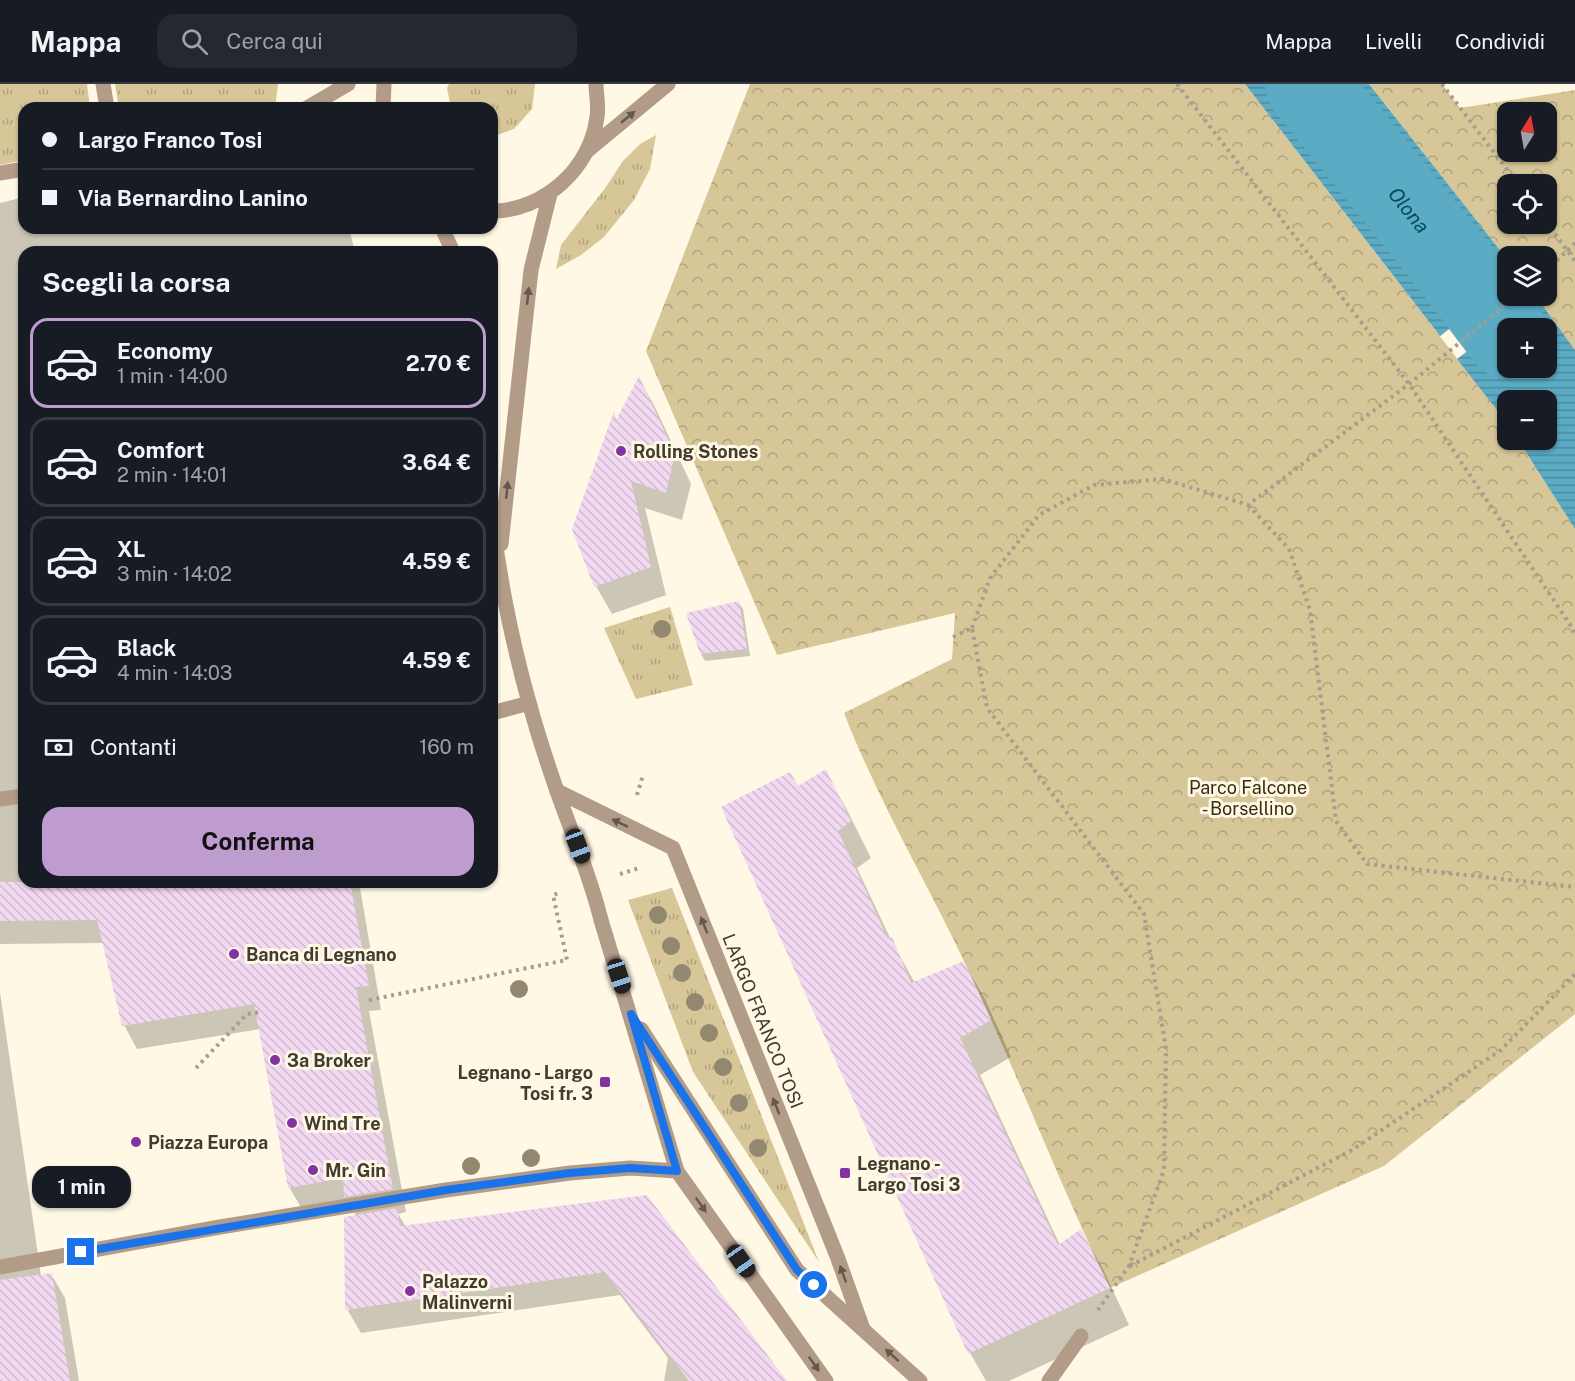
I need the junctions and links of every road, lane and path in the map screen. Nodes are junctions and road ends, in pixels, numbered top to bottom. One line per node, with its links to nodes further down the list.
1 (103, 84): 8 (street)
2 (348, 84): 9 (street)
3 (384, 84): 10 (street)
4 (596, 84): 11 (street)
5 (668, 84): 11 (street, one-way to 5)
6 (1177, 84): 23 (path)
7 (1442, 84): 14 (path)
8 (106, 102)
9 (317, 102)
10 (383, 102)
11 (587, 151): 15 (street)
12 (18, 170): 13 (street)
13 (0, 173)
14 (1510, 174)
15 (550, 194): 16 (street); 25 (street, LARGO FRANCO TOSI, one-way to 15)
16 (498, 210)
17 (1555, 234): 19 (path)
18 (1575, 243): 19 (path)
19 (1568, 251): 20 (path); 21 (path)
20 (1575, 261)
21 (1557, 262)
22 (1504, 306): 23 (path)
23 (1409, 384): 24 (path); 27 (path)
24 (1248, 505): 26 (path); 34 (path)
25 (498, 569): 29 (street, LARGO FRANCO TOSI)
26 (972, 628): 28 (path); 42 (path)
27 (1575, 632)
28 (953, 637)
29 (529, 703): 30 (street); 31 (street, LARGO FRANCO TOSI)
30 (498, 711)
31 (557, 791): 39 (street, LARGO FRANCO TOSI); 44 (street, LARGO FRANCO TOSI, one-way to 31)
32 (18, 797): 33 (street)
33 (0, 799)
34 (1575, 887)
35 (567, 960): 37 (path)
36 (1575, 974): 42 (path)
37 (369, 1000)
38 (262, 1012): 40 (path)
39 (631, 1014): 41 (street, LARGO FRANCO TOSI); 44 (street, LARGO FRANCO TOSI)
40 (196, 1068)
41 (677, 1171): 43 (street); 46 (street, LARGO FRANCO TOSI, one-way to 46)
42 (1130, 1266): 45 (path)
43 (0, 1267)
44 (863, 1329): 47 (street, LARGO FRANCO TOSI, one-way to 44)
45 (1081, 1336): 48 (street)
46 (826, 1381)
47 (920, 1381)
48 (1049, 1381)

